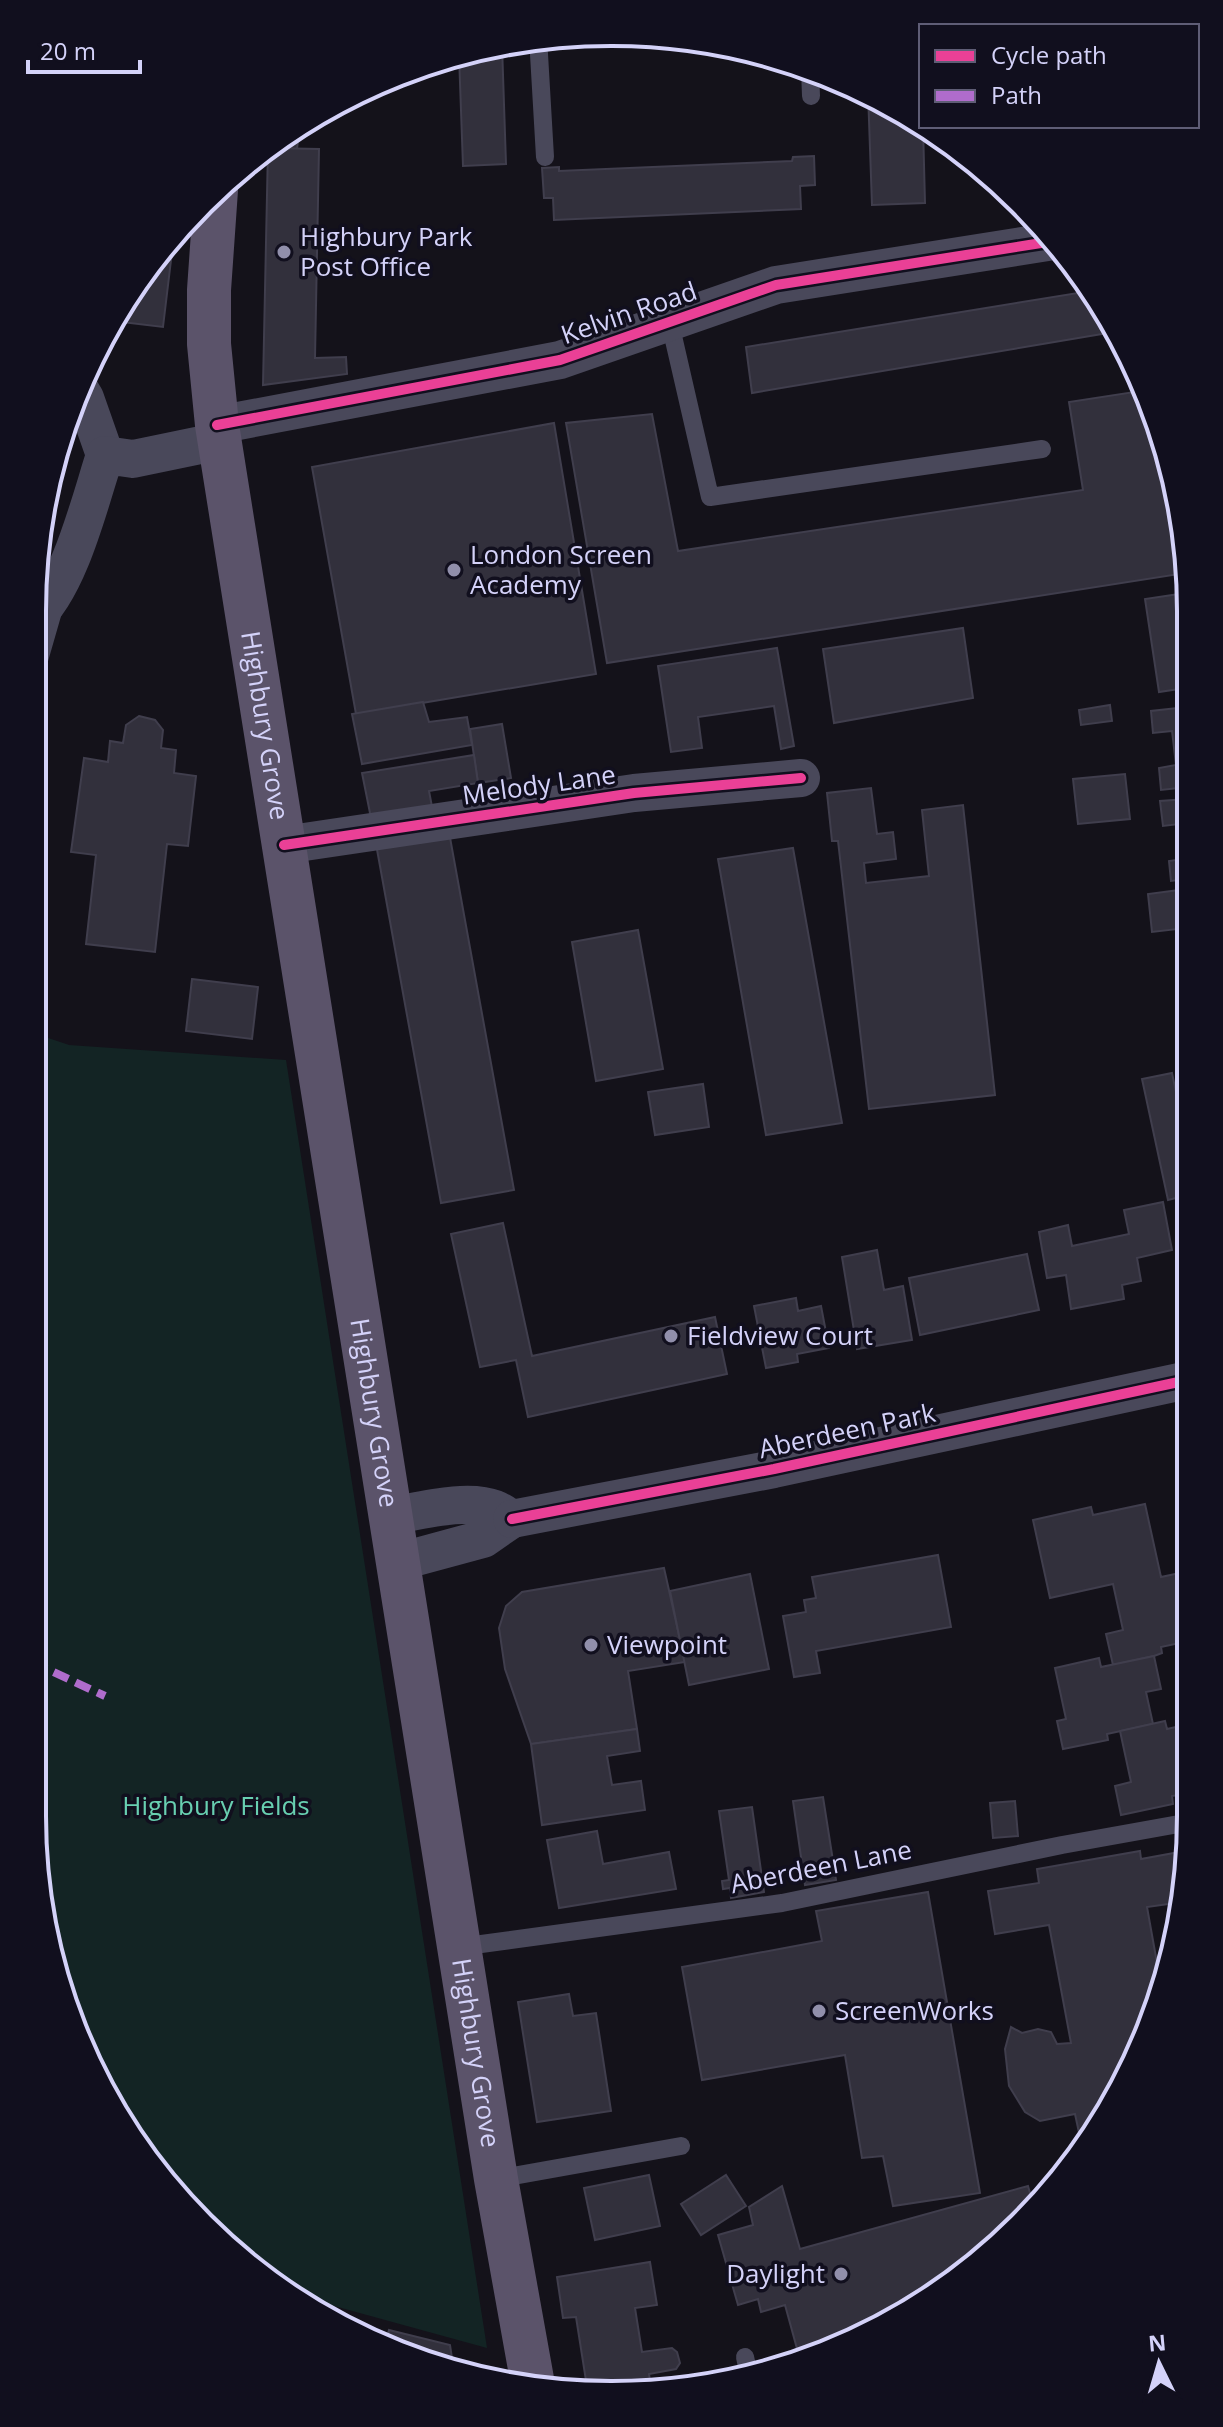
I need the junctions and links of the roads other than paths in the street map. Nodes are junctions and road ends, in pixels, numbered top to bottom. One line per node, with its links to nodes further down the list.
1 (539, 51): 4 (lane)
2 (810, 82): 3 (lane)
3 (811, 96)
4 (545, 157)
5 (215, 209): 9 (main road, Highbury Grove)
6 (1040, 243): 7 (street, Kelvin Road)
7 (670, 323): 9 (street, Kelvin Road); 10 (lane)
8 (86, 402): 11 (street)
9 (219, 433): 11 (street, Kelvin Road); 16 (main road, Highbury Grove)
10 (1042, 449)
11 (105, 455): 12 (street)
12 (63, 579): 13 (street); 14 (lane)
13 (46, 606)
14 (46, 637)
15 (801, 778): 16 (street, Melody Lane)
16 (284, 845): 18 (main road, Highbury Grove)
17 (1177, 1382): 19 (street, Aberdeen Park)
18 (390, 1516): 19 (street); 20 (main road, Highbury Grove)
19 (512, 1519): 20 (street, Aberdeen Park)
20 (398, 1562): 22 (main road, Highbury Grove)
21 (1177, 1824): 22 (lane, Aberdeen Lane)
22 (459, 1947): 24 (main road, Highbury Grove)
23 (681, 2146): 24 (lane)
24 (496, 2179): 25 (main road, Highbury Grove)
25 (531, 2375)

